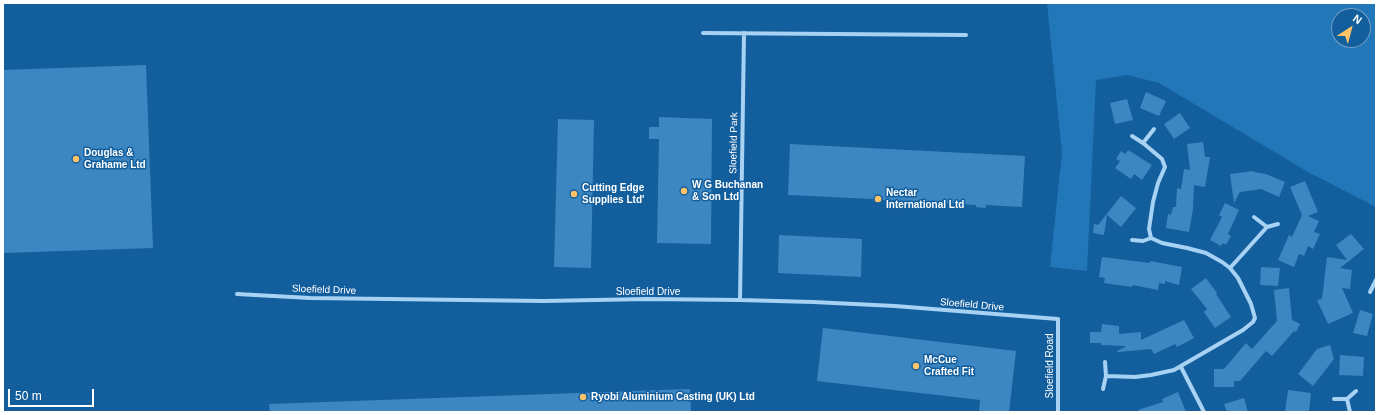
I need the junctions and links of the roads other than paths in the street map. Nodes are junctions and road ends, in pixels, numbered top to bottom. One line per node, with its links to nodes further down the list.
1 (703, 33): 2 (street)
2 (744, 33): 3 (street); 16 (street, Sloefield Park)
3 (966, 35)
4 (1154, 129): 6 (street)
5 (1132, 136): 6 (street)
6 (1143, 143): 10 (street)
7 (1254, 217): 9 (street)
8 (1278, 224): 9 (street)
9 (1267, 227): 12 (street)
10 (1151, 238): 11 (street); 12 (street)
11 (1132, 240)
12 (1230, 268): 19 (street)
13 (1376, 280): 14 (street)
14 (1370, 292)
15 (237, 294): 16 (street, Sloefield Drive)
16 (740, 300): 17 (street, Sloefield Drive)
17 (1058, 319): 25 (street, Sloefield Road)
18 (1105, 362): 20 (street)
19 (1181, 367): 20 (street); 26 (street)
20 (1106, 376): 21 (street)
21 (1103, 389)
22 (1356, 391): 24 (street)
23 (1334, 399): 24 (street)
24 (1346, 399): 27 (street)
25 (1058, 412)
26 (1204, 412)
27 (1350, 412)

